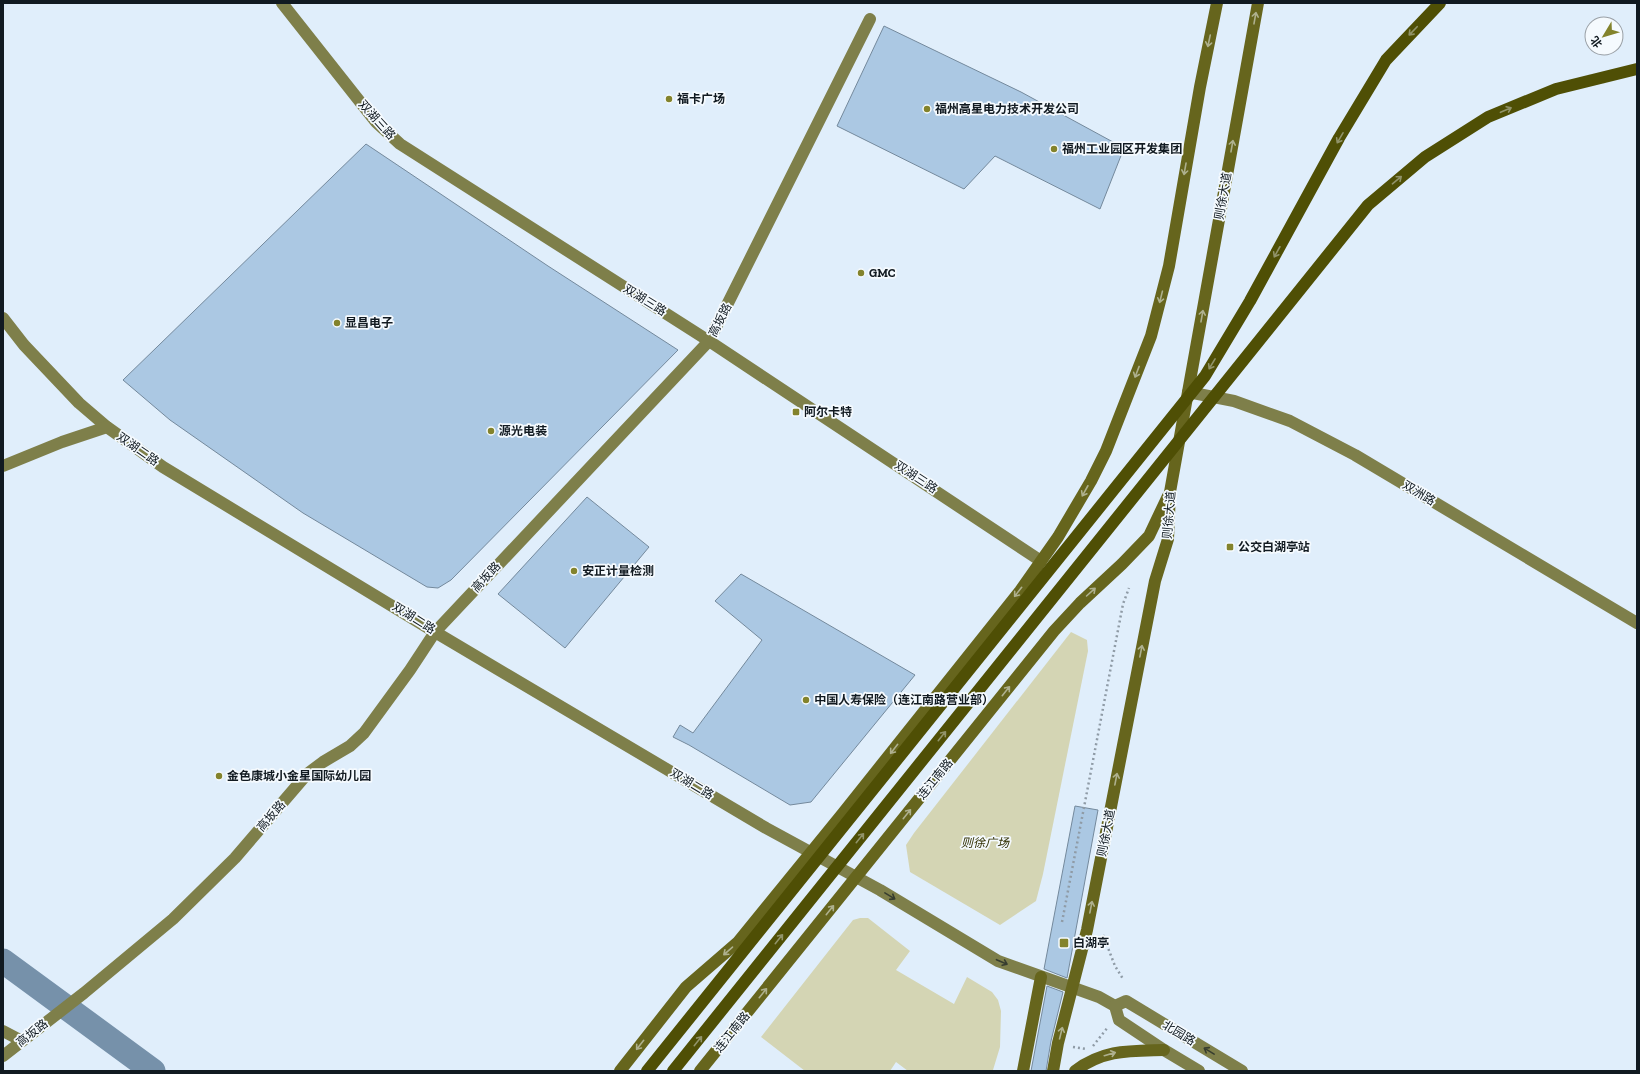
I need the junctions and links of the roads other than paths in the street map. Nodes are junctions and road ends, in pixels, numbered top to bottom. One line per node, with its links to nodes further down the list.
1 (282, 3): 8 (street, 双湖三路)
2 (1217, 3): 13 (main road, one-way to 13)
3 (1258, 3): 9 (main road, 则徐大道, one-way to 3)
4 (1440, 3): 27 (highway, one-way to 27)
5 (870, 19): 8 (street, 高坂路)
6 (1637, 69): 28 (highway, one-way to 6)
7 (3, 318): 10 (street, 双湖二路)
8 (709, 341): 13 (street, 双湖三路); 15 (street, 高坂路)
9 (1188, 392): 12 (main road, 则徐大道); 14 (street, 双洲路)
10 (107, 426): 11 (street); 15 (street, 双湖二路)
11 (3, 466)
12 (1170, 492): 17 (main road, 连江南路, one-way to 12); 19 (main road, 则徐大道, one-way to 12)
13 (1041, 561): 16 (main road, one-way to 16)
14 (1637, 623)
15 (435, 632): 16 (street, 双湖二路); 23 (street, 高坂路)
16 (811, 852): 17 (street, 双湖二路); 26 (main road, one-way to 26)
17 (856, 877): 18 (street, 双湖二路, one-way to 18); 29 (main road, 连江南路, one-way to 17)
18 (1041, 977): 19 (street); 30 (main road)
19 (1072, 987): 20 (street); 31 (main road, 则徐大道, one-way to 19)
20 (1115, 1006): 22 (street, 北园路); 24 (street, 北园路)
21 (3, 1030): 23 (street)
22 (1176, 1031): 24 (street); 34 (street, 北园路, one-way to 22)
23 (22, 1041): 25 (street, 高坂路)
24 (1164, 1050): 32 (main road, one-way to 24); 33 (street, 北园路)
25 (3, 1056)
26 (620, 1071)
27 (647, 1071)
28 (673, 1071)
29 (700, 1071)
30 (1023, 1071)
31 (1053, 1071)
32 (1075, 1071)
33 (1199, 1071)
34 (1242, 1071)

